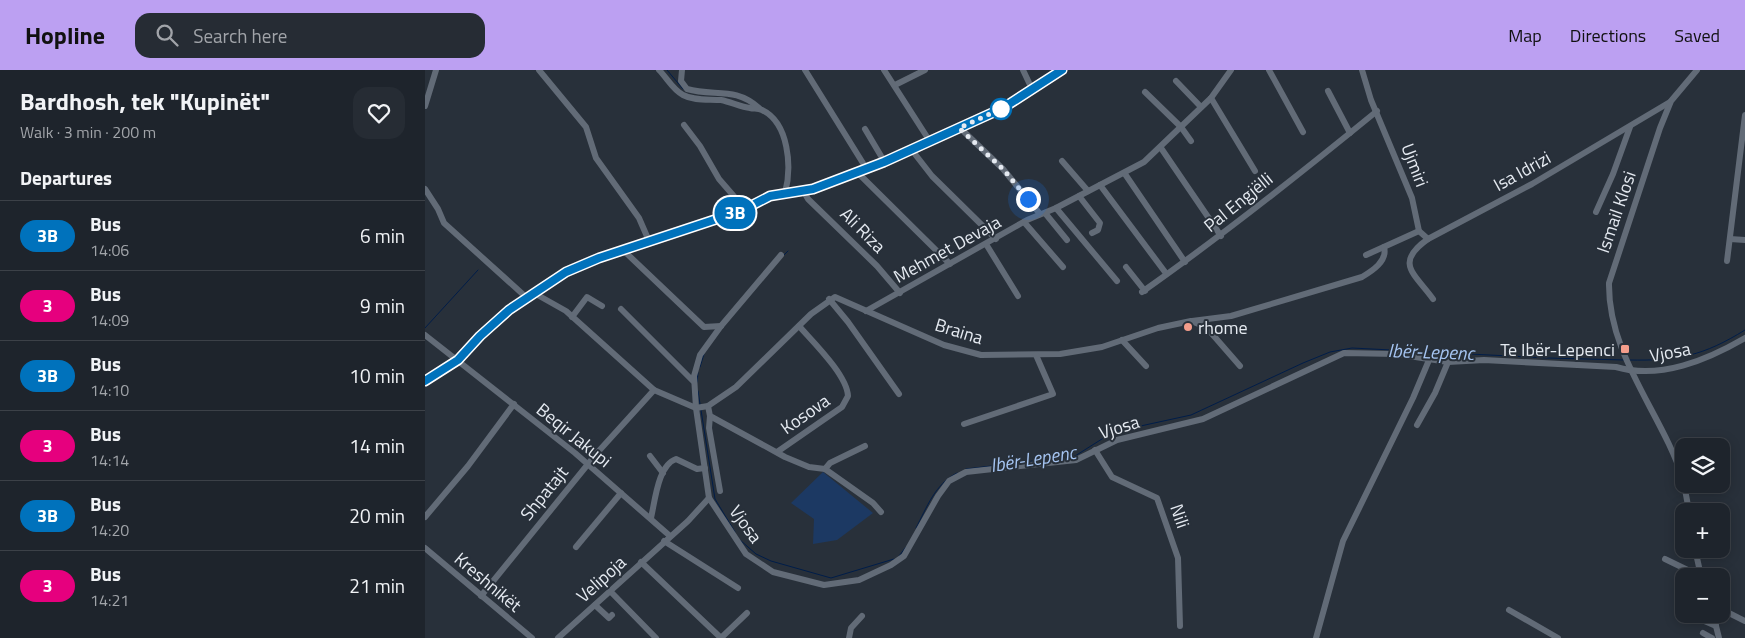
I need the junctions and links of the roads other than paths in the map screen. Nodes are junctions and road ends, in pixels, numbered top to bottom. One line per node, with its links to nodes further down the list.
1 (436, 70): 21 (street)
2 (539, 70): 62 (street)
3 (659, 70): 23 (street)
4 (682, 70): 23 (street)
5 (805, 70): 39 (street)
6 (884, 70): 15 (street)
7 (925, 70): 15 (street)
8 (1023, 70): 16 (street)
9 (1231, 70): 19 (street, Mehmet Devaja)
10 (1269, 70): 31 (street)
11 (1362, 70): 24 (street)
12 (1697, 70): 20 (street, Ismail Klosi)
13 (1060, 71): 16 (street)
14 (1176, 81): 22 (street)
15 (895, 85): 33 (street)
16 (1032, 90): 28 (street)
17 (1328, 91): 32 (street)
18 (1145, 92): 29 (street)
19 (1211, 98): 22 (street, Mehmet Devaja); 40 (street)
20 (1671, 101): 27 (street, Isa Idrizi); 97 (street, Ismail Klosi)
21 (425, 106)
22 (1201, 107): 29 (street, Mehmet Devaja)
23 (760, 109): 47 (street)
24 (1377, 111): 32 (street, Pal Engjëlli); 54 (street, Ujmiri)
25 (1745, 115): 57 (street)
26 (684, 125): 50 (street)
27 (1630, 127): 51 (street); 59 (street, Isa Idrizi)
28 (959, 128): 33 (street); 52 (street)
29 (1181, 128): 34 (street); 35 (street, Mehmet Devaja)
30 (865, 129): 38 (street)
31 (1303, 132)
32 (1350, 133): 56 (street, Pal Engjëlli)
33 (929, 140): 36 (street)
34 (1191, 141)
35 (1161, 148): 42 (street, Mehmet Devaja); 56 (street)
36 (911, 150): 38 (street); 58 (street)
37 (1062, 161): 46 (street)
38 (884, 162): 39 (street)
39 (865, 168): 41 (street)
40 (1255, 171)
41 (857, 172): 45 (street); 70 (street)
42 (1125, 174): 43 (street, Mehmet Devaja); 69 (street)
43 (1100, 185): 46 (street, Mehmet Devaja); 73 (street)
44 (425, 189): 78 (street)
45 (802, 190): 47 (street); 76 (street, Ali Riza)
46 (1088, 191): 48 (street, Mehmet Devaja)
47 (786, 193): 50 (street)
48 (1079, 196): 49 (street, Mehmet Devaja); 55 (street)
49 (1056, 208): 52 (street, Mehmet Devaja); 74 (street)
50 (743, 210): 62 (street)
51 (1596, 212)
52 (1043, 213): 53 (street, Mehmet Devaja); 60 (street)
53 (1024, 222): 58 (street, Mehmet Devaja); 71 (street)
54 (1419, 231): 59 (street); 64 (street)
55 (1092, 232)
56 (1221, 236): 69 (street, Pal Engjëlli)
57 (1729, 238): 61 (street); 68 (street)
58 (996, 239): 63 (street, Mehmet Devaja)
59 (1428, 239): 80 (street)
60 (1067, 240)
61 (1745, 240)
62 (649, 241): 65 (street)
63 (986, 244): 70 (street, Mehmet Devaja); 77 (street)
64 (1384, 247): 67 (street); 85 (street, Braina)
65 (623, 250): 75 (street); 86 (street)
66 (781, 255): 86 (street, Vjosa)
67 (1366, 255)
68 (1727, 261)
69 (1185, 262): 72 (street, Pal Engjëlli)
70 (950, 264): 76 (street, Mehmet Devaja)
71 (1063, 266)
72 (1126, 266)
73 (1165, 272)
74 (1117, 281)
75 (535, 293): 78 (street); 84 (street)
76 (900, 293): 83 (street, Mehmet Devaja)
77 (1018, 296)
78 (527, 298): 92 (street)
79 (829, 299): 83 (street, Braina); 87 (street); 102 (street)
80 (1433, 299)
81 (601, 306): 84 (street)
82 (621, 309): 99 (street)
83 (866, 311): 91 (street, Braina)
84 (572, 317): 100 (street)
85 (1191, 321): 90 (street, Braina); 96 (street)
86 (721, 326): 99 (street, Vjosa)
87 (799, 326): 105 (street); 112 (street, Kosova)
88 (425, 335): 92 (street, Beqir Jakupi)
89 (1745, 338): 97 (street, Vjosa)
90 (1121, 340): 91 (street, Braina); 95 (street)
91 (1036, 355): 108 (street)
92 (458, 360): 98 (street); 104 (street, Beqir Jakupi)
93 (1429, 360): 94 (street, Vjosa); 111 (street, Vjosa); 152 (street)
94 (1448, 362): 97 (street, Vjosa); 109 (street)
95 (1146, 366)
96 (1240, 366)
97 (1634, 372): 114 (street, Ismail Klosi)
98 (425, 381)
99 (693, 382): 101 (street, Vjosa)
100 (654, 390): 103 (street); 115 (street, Shpatajt)
101 (693, 390): 103 (street); 106 (street, Vjosa)
102 (899, 394)
103 (675, 400): 106 (street)
104 (514, 404): 115 (street, Beqir Jakupi); 123 (street)
105 (706, 406): 106 (street); 107 (street)
106 (695, 408): 116 (street, Vjosa)
107 (710, 416): 112 (street); 119 (street)
108 (964, 424)
109 (1417, 425)
110 (865, 446): 117 (street)
111 (1095, 450): 121 (street, Vjosa); 144 (street, Nili)
112 (777, 452): 117 (street)
113 (650, 456): 118 (street)
114 (1675, 464)
115 (587, 465): 120 (street, Beqir Jakupi); 134 (street, Shpatajt)
116 (705, 468): 118 (street); 121 (street, Vjosa)
117 (825, 469): 122 (street)
118 (663, 474): 124 (street)
119 (719, 491)
120 (621, 493): 124 (street, Beqir Jakupi); 127 (street)
121 (709, 498): 125 (street, Velipoja)
122 (881, 512)
123 (425, 517)
124 (651, 518): 125 (street, Beqir Jakupi)
125 (670, 536): 126 (street, Velipoja)
126 (664, 541): 130 (street, Velipoja); 132 (street)
127 (576, 547)
128 (425, 548): 134 (street, Kreshnikët)
129 (1665, 559): 131 (street)
130 (641, 562): 133 (street, Velipoja); 150 (street)
131 (1684, 568)
132 (738, 588)
133 (611, 592): 135 (street, Velipoja); 149 (street)
134 (481, 596): 147 (street, Kreshnikët)
135 (595, 605): 139 (street); 148 (street, Velipoja)
136 (1509, 610): 153 (street)
137 (747, 613): 150 (street)
138 (1730, 614): 141 (street)
139 (612, 615)
140 (862, 616): 151 (street)
141 (1745, 621)
142 (1709, 623): 145 (street)
143 (1715, 623): 145 (street)
144 (1180, 626)
145 (1716, 626): 155 (street)
146 (1703, 633): 154 (street)
147 (532, 638)
148 (558, 638)
149 (656, 638)
150 (721, 638)
151 (849, 638)
152 (1316, 638)
153 (1558, 638)
154 (1712, 638)
155 (1719, 638)

